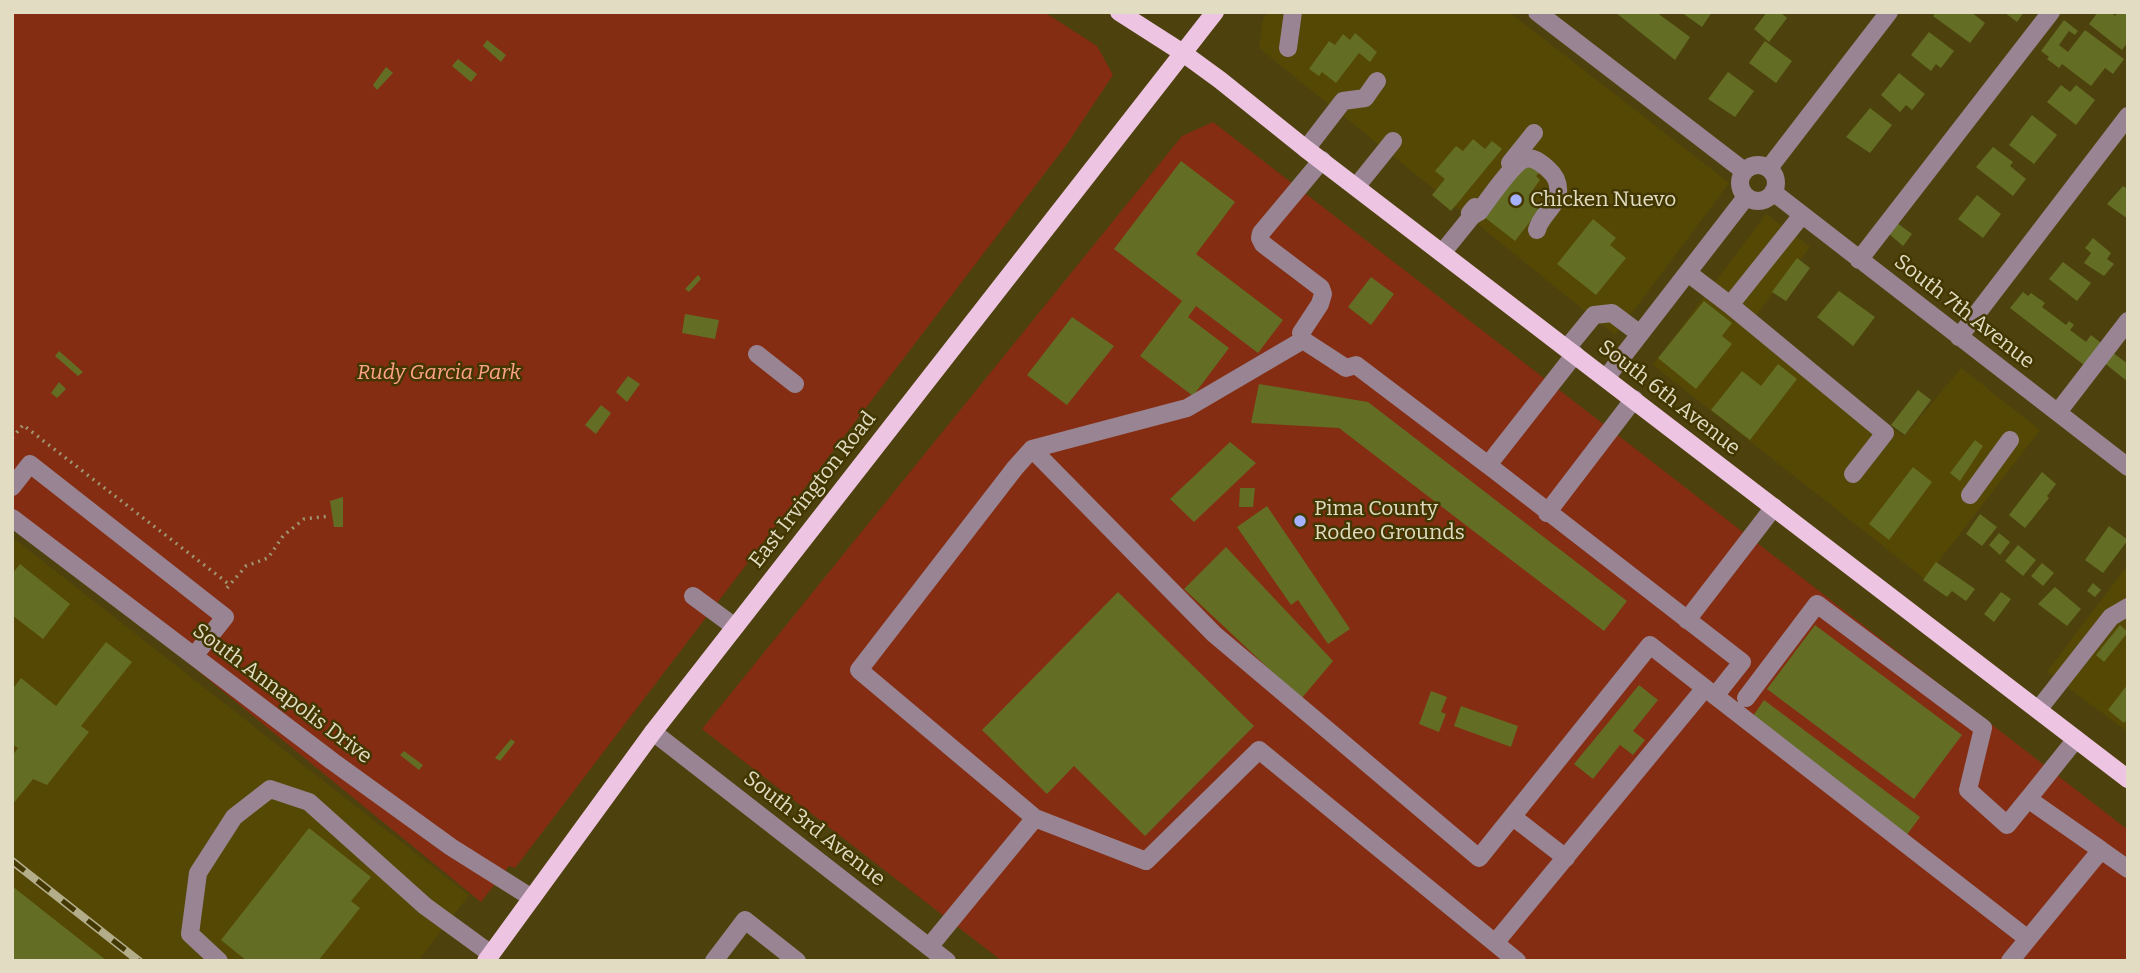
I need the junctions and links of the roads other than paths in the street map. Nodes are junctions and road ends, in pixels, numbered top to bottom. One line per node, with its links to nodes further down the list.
1 (1119, 12): 9 (main road, South 6th Avenue)
2 (1215, 12): 9 (main road, East Irvington Road)
3 (1293, 12): 8 (street)
4 (1537, 12): 7 (street)
5 (1889, 12): 16 (street)
6 (2050, 12): 25 (street)
7 (1561, 19): 17 (street)
8 (1288, 48)
9 (1183, 54): 14 (main road, South 6th Avenue); 51 (main road, East Irvington Road)
10 (1377, 81): 14 (street)
11 (2128, 116): 30 (street)
12 (1534, 133): 22 (street)
13 (1393, 141): 18 (street)
14 (1306, 149): 15 (main road, South 6th Avenue)
15 (1322, 160): 18 (main road, South 6th Avenue); 31 (street)
16 (1769, 168): 17 (street); 19 (street)
17 (1744, 171): 20 (street)
18 (1356, 187): 24 (main road, South 6th Avenue)
19 (1773, 192): 20 (street); 21 (street, South 7th Avenue)
20 (1746, 197): 26 (street)
21 (1802, 215): 25 (street, South 7th Avenue); 27 (street)
22 (1472, 216): 23 (street); 24 (street)
23 (1537, 230)
24 (1442, 253): 32 (main road, South 6th Avenue)
25 (1859, 260): 30 (street, South 7th Avenue)
26 (1688, 273): 27 (street); 29 (street)
27 (1730, 305): 42 (street)
28 (2128, 321): 37 (street)
29 (1640, 334): 32 (street); 34 (street)
30 (1959, 337): 37 (street, South 7th Avenue)
31 (1303, 340): 39 (street); 40 (street)
32 (1571, 351): 34 (main road, South 6th Avenue); 40 (street)
33 (757, 354): 35 (street)
34 (1606, 378): 36 (main road, South 6th Avenue)
35 (795, 384)
36 (1634, 399): 45 (main road, South 6th Avenue); 46 (street)
37 (2058, 412): 41 (street, South 7th Avenue)
38 (2010, 440): 44 (street)
39 (1032, 449): 60 (street); 61 (street)
40 (1488, 465): 46 (street)
41 (2128, 467)
42 (1853, 474)
43 (12, 487): 52 (street)
44 (1969, 495)
45 (1774, 507): 50 (street); 55 (main road, South 6th Avenue)
46 (1548, 513): 50 (street)
47 (12, 518): 52 (street, South Annapolis Drive)
48 (693, 596): 51 (street)
49 (2128, 607): 55 (street)
50 (1687, 620): 53 (street)
51 (735, 627): 56 (main road, East Irvington Road)
52 (194, 656): 65 (street, South Annapolis Drive)
53 (1710, 692): 60 (street); 63 (street); 66 (street)
54 (1746, 698): 59 (street)
55 (2038, 710): 57 (main road, South 6th Avenue)
56 (653, 732): 65 (main road, East Irvington Road); 68 (street, South 3rd Avenue)
57 (2076, 739): 58 (main road, South 6th Avenue); 59 (street)
58 (2128, 779)
59 (2028, 799): 62 (street)
60 (1513, 817): 63 (street)
61 (1035, 818): 67 (street); 68 (street)
62 (2101, 849): 64 (street); 66 (street)
63 (1566, 858): 67 (street)
64 (2128, 869)
65 (532, 898): 69 (main road, East Irvington Road)
66 (2028, 939): 75 (street)
67 (1495, 943): 74 (street)
68 (929, 947): 73 (street, South 3rd Avenue)
69 (489, 957): 70 (street)
70 (219, 961)
71 (714, 961): 72 (street)
72 (797, 961)
73 (947, 961)
74 (1517, 961)
75 (2010, 961)

